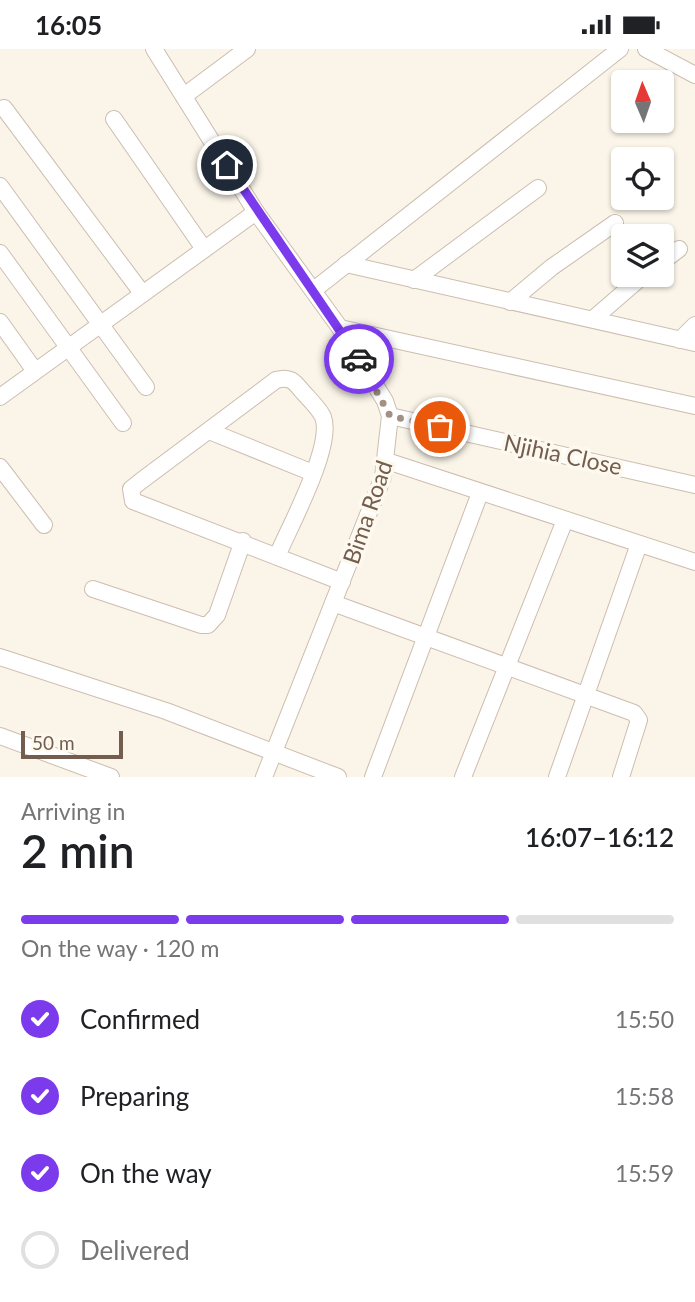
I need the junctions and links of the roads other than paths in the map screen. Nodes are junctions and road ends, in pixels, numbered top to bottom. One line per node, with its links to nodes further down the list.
1 (154, 49): 6 (street, Bima Road)
2 (247, 49): 6 (street)
3 (620, 49): 17 (street)
4 (646, 49): 5 (street)
5 (695, 75)
6 (184, 96): 11 (street, Bima Road)
7 (4, 108): 21 (street)
8 (114, 119): 13 (street)
9 (0, 186): 25 (street)
10 (538, 188): 18 (street)
11 (256, 212): 13 (street); 20 (street, Bima Road)
12 (615, 223): 22 (street)
13 (204, 249): 21 (street)
14 (679, 249): 16 (street)
15 (0, 253): 29 (street)
16 (674, 253)
17 (346, 264): 18 (street); 20 (street)
18 (414, 280): 22 (street)
19 (630, 287): 23 (street)
20 (315, 289): 27 (street, Bima Road)
21 (142, 293): 25 (street)
22 (510, 302): 23 (street)
23 (593, 320): 28 (street)
24 (0, 322): 30 (street)
25 (100, 324): 29 (street); 31 (street)
26 (695, 325): 28 (street)
27 (340, 328): 33 (street); 34 (street, Bima Road)
28 (687, 341)
29 (68, 347): 30 (street); 35 (street)
30 (35, 371): 32 (street)
31 (146, 387)
32 (0, 397)
33 (695, 407)
34 (390, 416): 37 (street, Bima Road); 40 (street, Njihia Close)
35 (123, 423)
36 (209, 431): 39 (street); 39 (street); 44 (street)
37 (387, 461): 41 (street); 48 (street, Bima Road)
38 (0, 467): 43 (street)
39 (313, 473): 46 (street)
40 (695, 485)
41 (480, 493): 42 (street); 51 (street)
42 (565, 520): 45 (street); 53 (street)
43 (44, 524)
44 (243, 541): 46 (street); 49 (street)
45 (639, 544): 47 (street); 54 (street)
46 (278, 554): 48 (street)
47 (695, 562)
48 (342, 582): 50 (street, Bima Road)
49 (93, 589)
50 (334, 603): 51 (street); 56 (street, Bima Road)
51 (427, 638): 53 (street); 60 (street)
52 (0, 657): 56 (street)
53 (507, 668): 54 (street); 61 (street)
54 (585, 696): 62 (street); 63 (street)
55 (0, 736): 57 (street)
56 (273, 752): 58 (street, Bima Road); 59 (street)
57 (111, 777)
58 (264, 777)
59 (338, 777)
60 (373, 777)
61 (463, 777)
62 (557, 777)
63 (621, 777)

